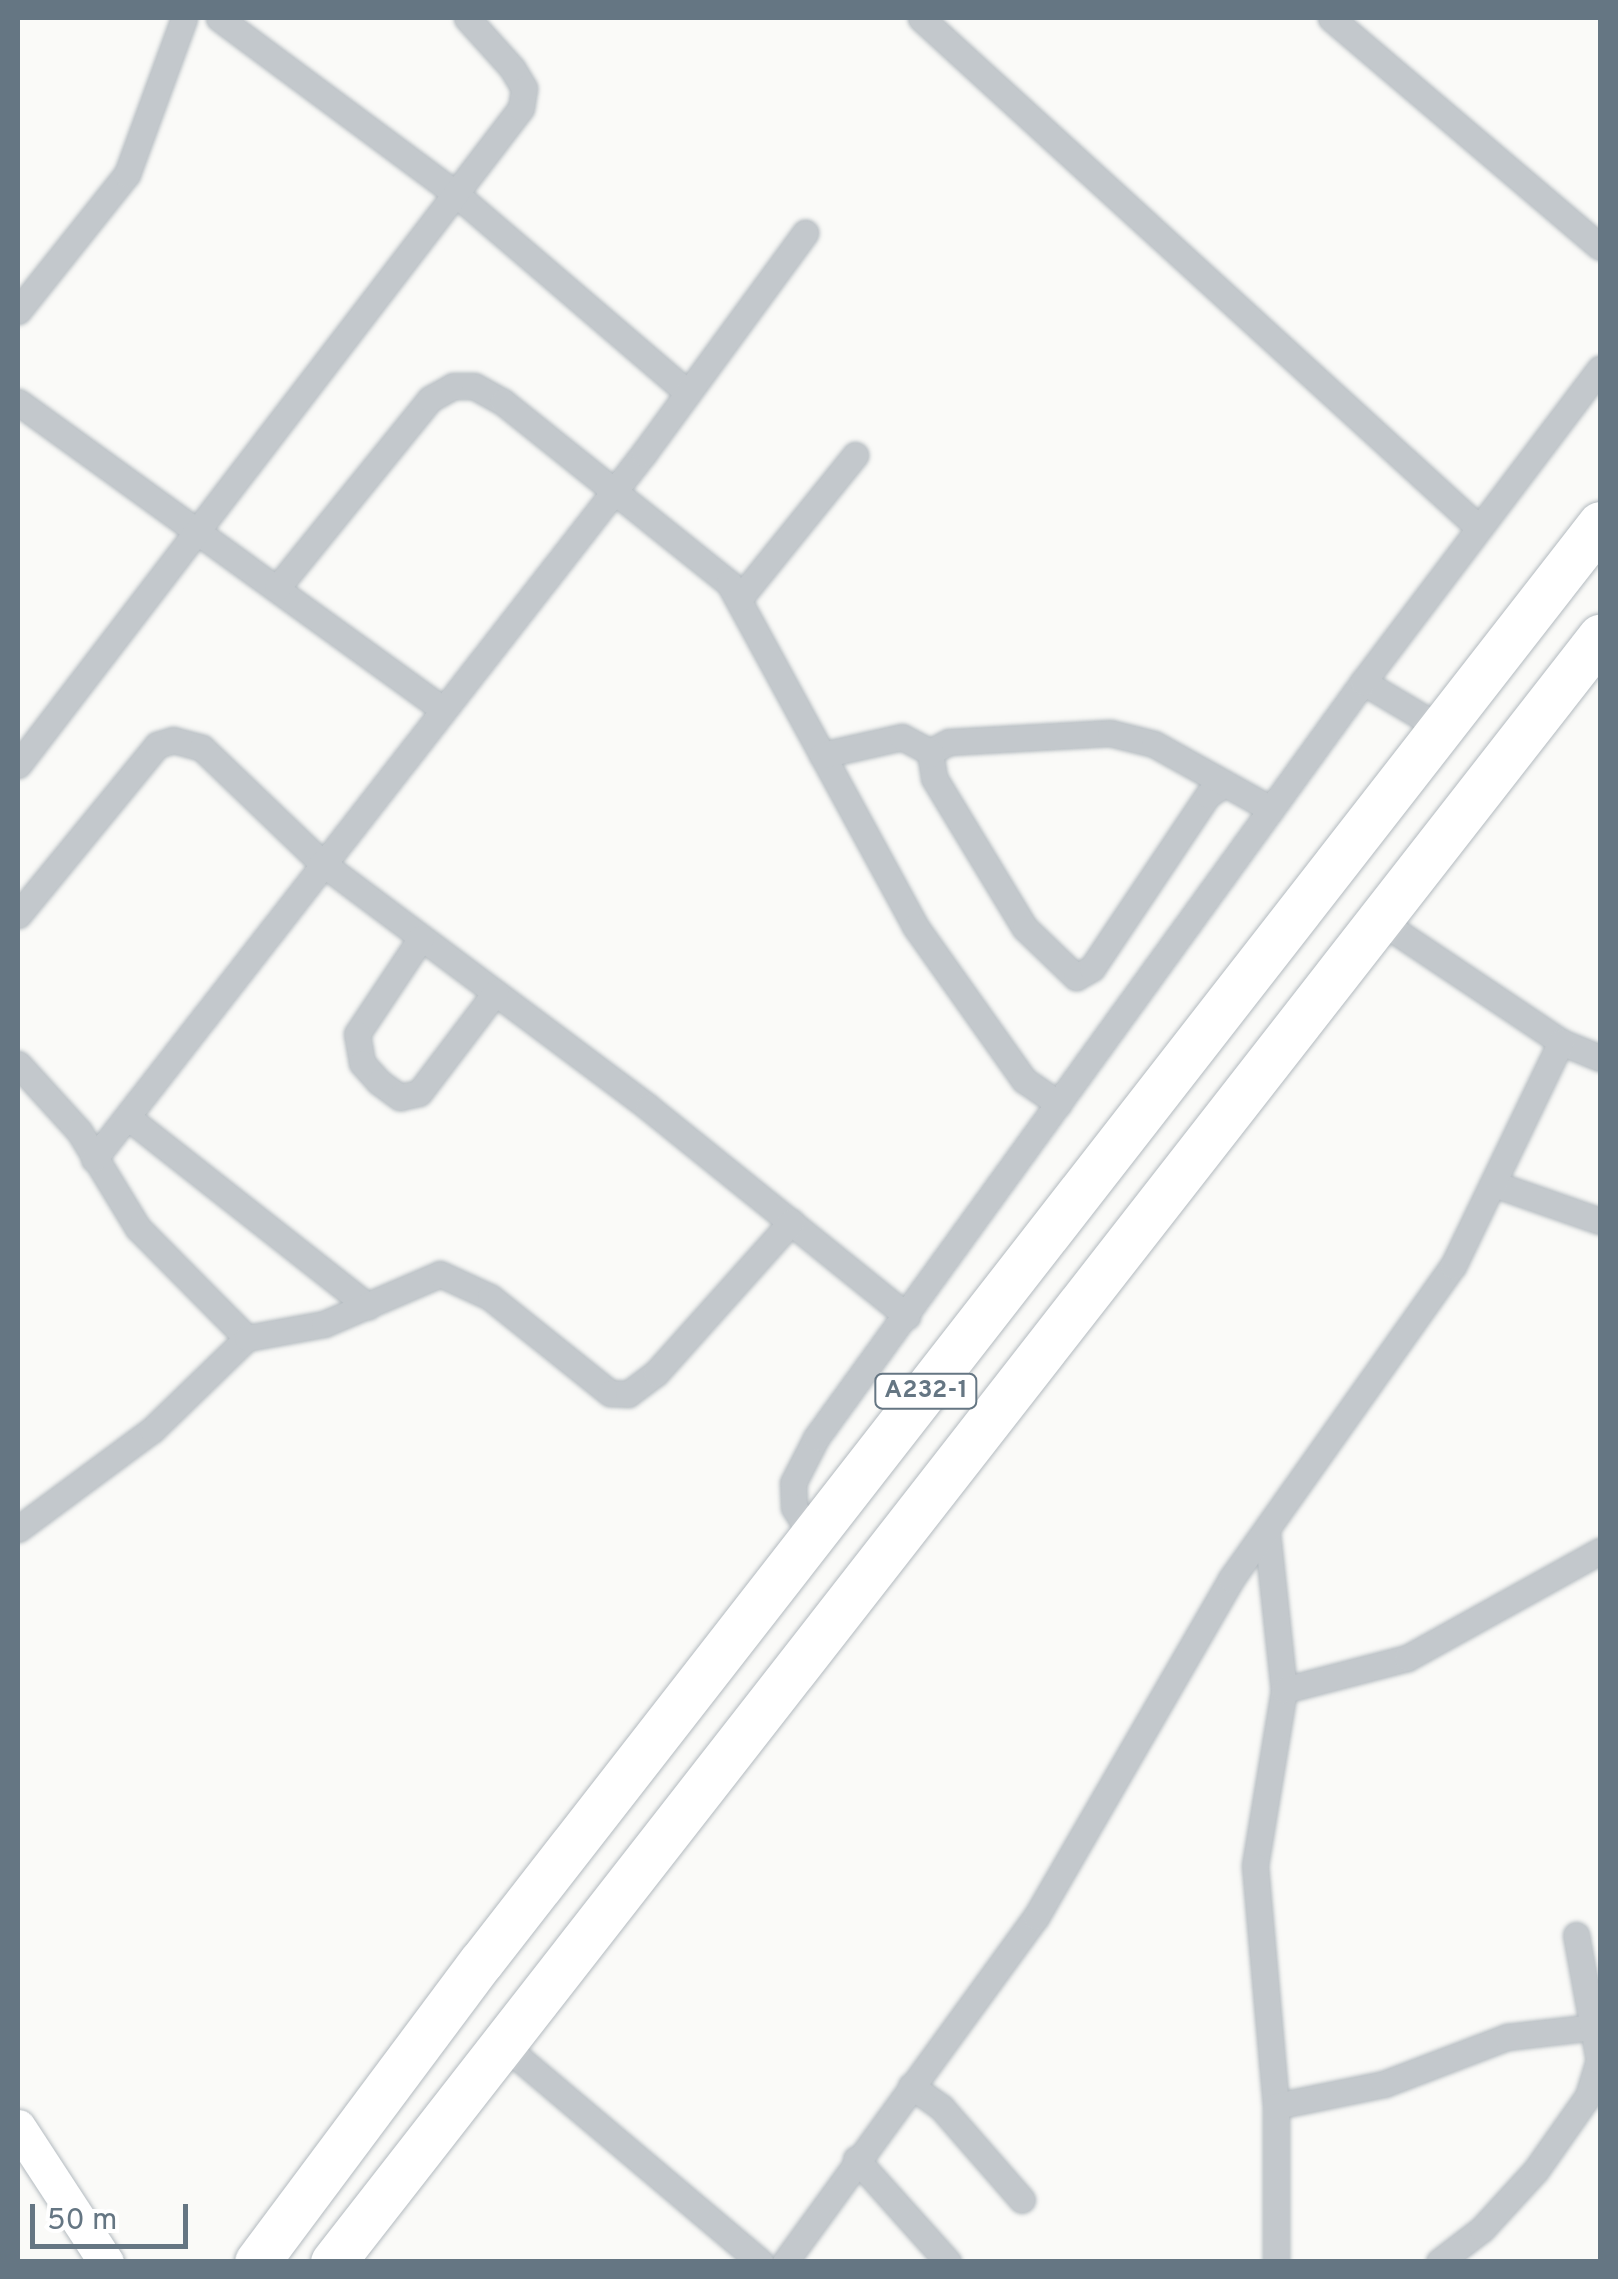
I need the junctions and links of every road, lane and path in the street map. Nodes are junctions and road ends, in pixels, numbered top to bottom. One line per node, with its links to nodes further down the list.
1 (184, 18): 9 (street)
2 (219, 18): 6 (street)
3 (468, 18): 6 (street)
4 (921, 18): 16 (street)
5 (1331, 18): 8 (street)
6 (458, 194): 11 (street); 17 (street)
7 (806, 233): 11 (street)
8 (1600, 248)
9 (18, 312)
10 (1600, 369): 16 (street)
11 (687, 392): 14 (street)
12 (18, 402): 17 (street)
13 (855, 455): 19 (street)
14 (612, 488): 18 (street); 19 (street); 22 (street)
15 (1600, 524): 23 (highway, A232-1)
16 (1478, 527): 21 (street)
17 (200, 531): 18 (street); 26 (street)
18 (278, 588): 22 (street)
19 (739, 599): 25 (street)
20 (1600, 637): 31 (highway, A232-1)
21 (1363, 682): 23 (street); 28 (street)
22 (441, 708): 29 (street)
23 (1444, 730): 48 (highway, A232-1)
24 (930, 752): 25 (street); 27 (street); 27 (street)
25 (822, 755): 37 (street)
26 (18, 765)
27 (1222, 785): 28 (street)
28 (1271, 809): 37 (street)
29 (322, 862): 30 (street); 32 (street); 38 (street)
30 (18, 915)
31 (1379, 920): 34 (street); 53 (highway, A232-1)
32 (421, 938): 33 (street); 33 (street)
33 (495, 993): 42 (street)
34 (1561, 1042): 35 (street); 40 (street)
35 (1600, 1058)
36 (18, 1064): 39 (street)
37 (1059, 1104): 44 (street)
38 (130, 1119): 39 (street); 43 (street)
39 (94, 1159): 45 (street)
40 (1497, 1185): 41 (street); 47 (street)
41 (1600, 1221)
42 (791, 1222): 43 (street); 44 (street)
43 (368, 1306): 45 (street)
44 (906, 1316): 48 (street)
45 (247, 1338): 46 (street)
46 (18, 1529)
47 (1267, 1532): 50 (street); 54 (street)
48 (812, 1536): 62 (highway, A232-1)
49 (1600, 1550): 50 (street)
50 (1284, 1690): 55 (street)
51 (1576, 1935): 52 (street)
52 (1593, 2027): 55 (street); 67 (street)
53 (500, 2042): 63 (highway, A232-1); 64 (street)
54 (911, 2086): 57 (street); 59 (street)
55 (1276, 2106): 60 (street)
56 (18, 2127): 58 (street)
57 (856, 2159): 65 (street); 66 (street)
58 (30, 2164): 61 (street)
59 (1022, 2200)
60 (1283, 2257)
61 (106, 2262)
62 (257, 2262)
63 (332, 2262)
64 (760, 2262)
65 (785, 2262)
66 (948, 2262)
67 (1439, 2262)

